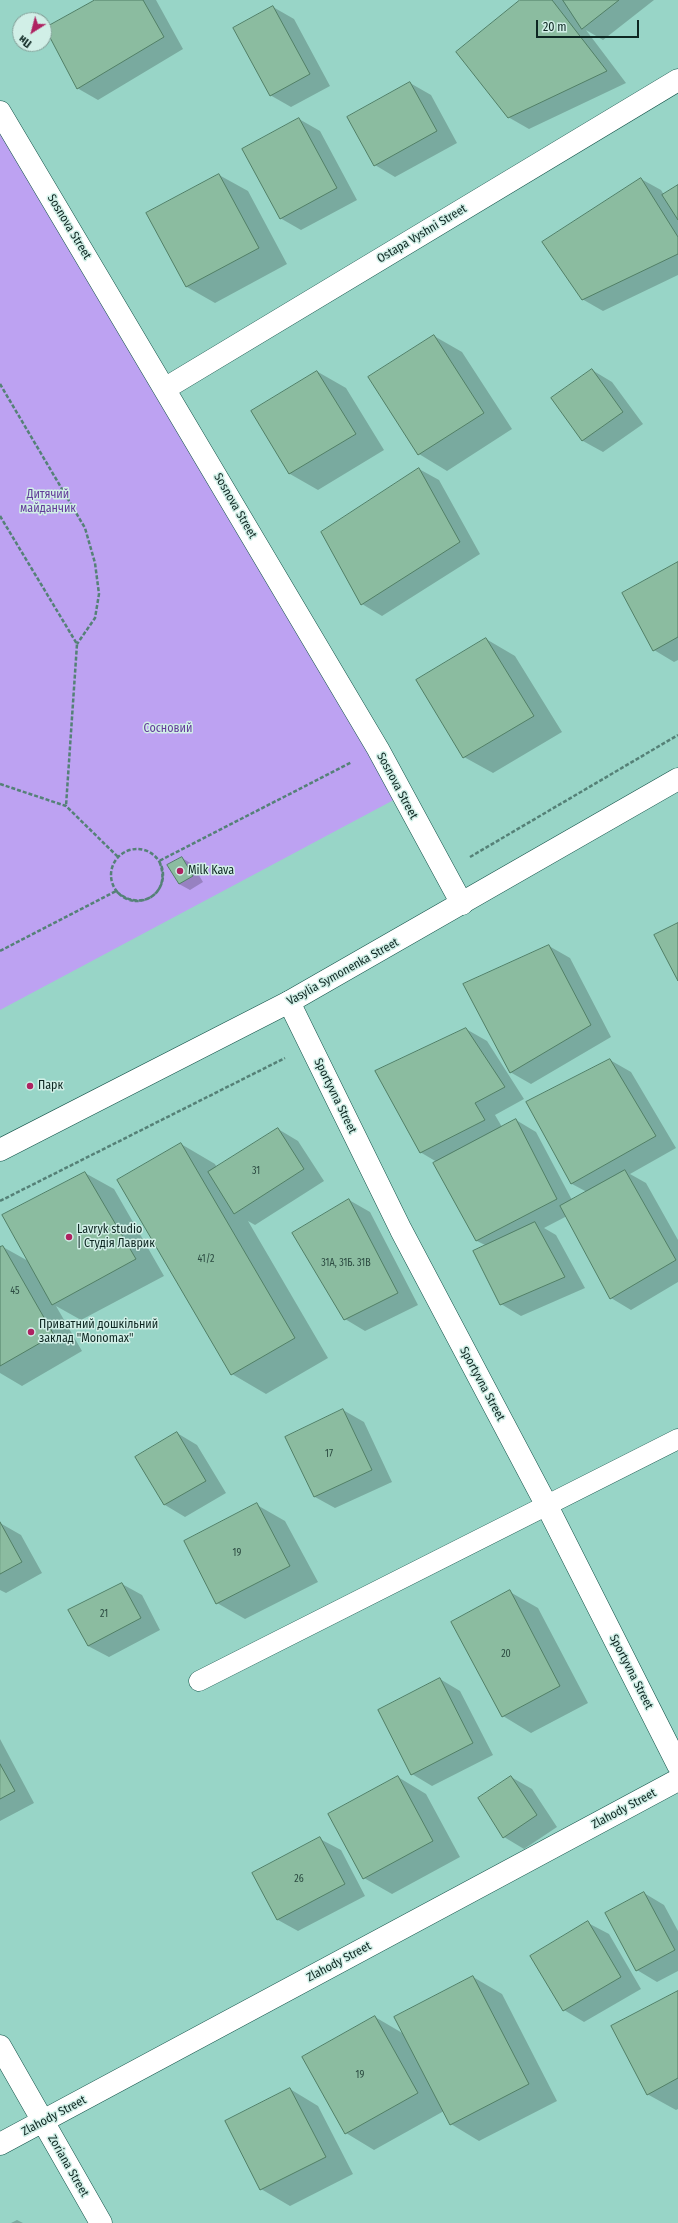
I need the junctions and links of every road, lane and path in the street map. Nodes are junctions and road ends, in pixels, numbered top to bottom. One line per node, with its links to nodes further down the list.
1 (678, 80): 4 (street, Ostapa Vyshni Street)
2 (0, 112): 4 (street, Sosnova Street)
3 (0, 384): 6 (path)
4 (166, 388): 8 (street, Sosnova Street)
5 (0, 516): 6 (path)
6 (77, 644): 11 (path)
7 (678, 735): 14 (path)
8 (378, 749): 13 (path); 14 (street, Sosnova Street)
9 (678, 779): 16 (street, Vasylia Symonenka Street)
10 (0, 784): 11 (path)
11 (66, 806): 12 (path)
12 (118, 858): 13 (path); 15 (path)
13 (159, 861): 15 (path)
14 (444, 872): 16 (street, Sosnova Street)
15 (116, 891): 17 (path)
16 (462, 904): 18 (street, Vasylia Symonenka Street)
17 (0, 951)
18 (289, 1002): 19 (street, Sportyvna Street); 20 (street, Vasylia Symonenka Street)
19 (311, 1046): 21 (path); 23 (street, Sportyvna Street)
20 (0, 1150)
21 (0, 1201)
22 (678, 1439): 23 (lane)
23 (547, 1506): 24 (lane); 25 (street, Sportyvna Street)
24 (199, 1680)
25 (678, 1765)
26 (678, 1780): 28 (street, Zlahody Street)
27 (0, 2046): 28 (street, Zoriana Street)
28 (42, 2122): 29 (street, Zlahody Street); 30 (street, Zoriana Street)
29 (0, 2144)
30 (101, 2223)

